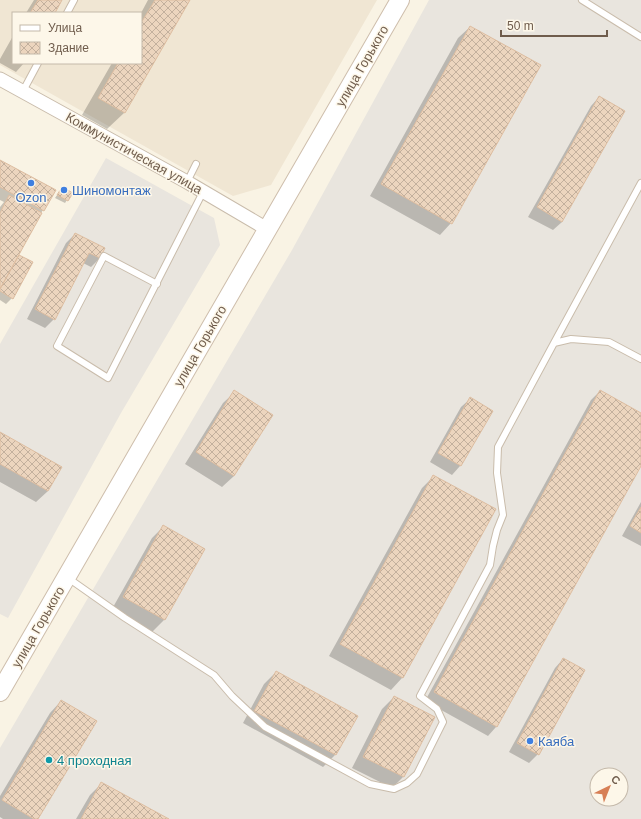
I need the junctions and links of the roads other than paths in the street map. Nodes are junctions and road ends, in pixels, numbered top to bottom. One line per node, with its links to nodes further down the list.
1 (74, 0): 4 (lane)
2 (400, 0): 13 (main road, улица Горького)
3 (582, 0): 5 (lane)
4 (67, 12)
5 (641, 37)
6 (37, 64): 8 (lane)
7 (0, 79): 8 (street, Коммунистическая улица)
8 (23, 91): 10 (street, Коммунистическая улица)
9 (196, 164): 10 (lane)
10 (187, 182): 12 (street, Коммунистическая улица)
11 (641, 182): 15 (lane)
12 (204, 192): 13 (street, Коммунистическая улица); 14 (lane)
13 (267, 229): 17 (main road, улица Горького)
14 (157, 284): 14 (lane)
15 (554, 343): 16 (lane); 17 (lane)
16 (641, 359)
17 (66, 577): 18 (main road, улица Горького)
18 (0, 692)

